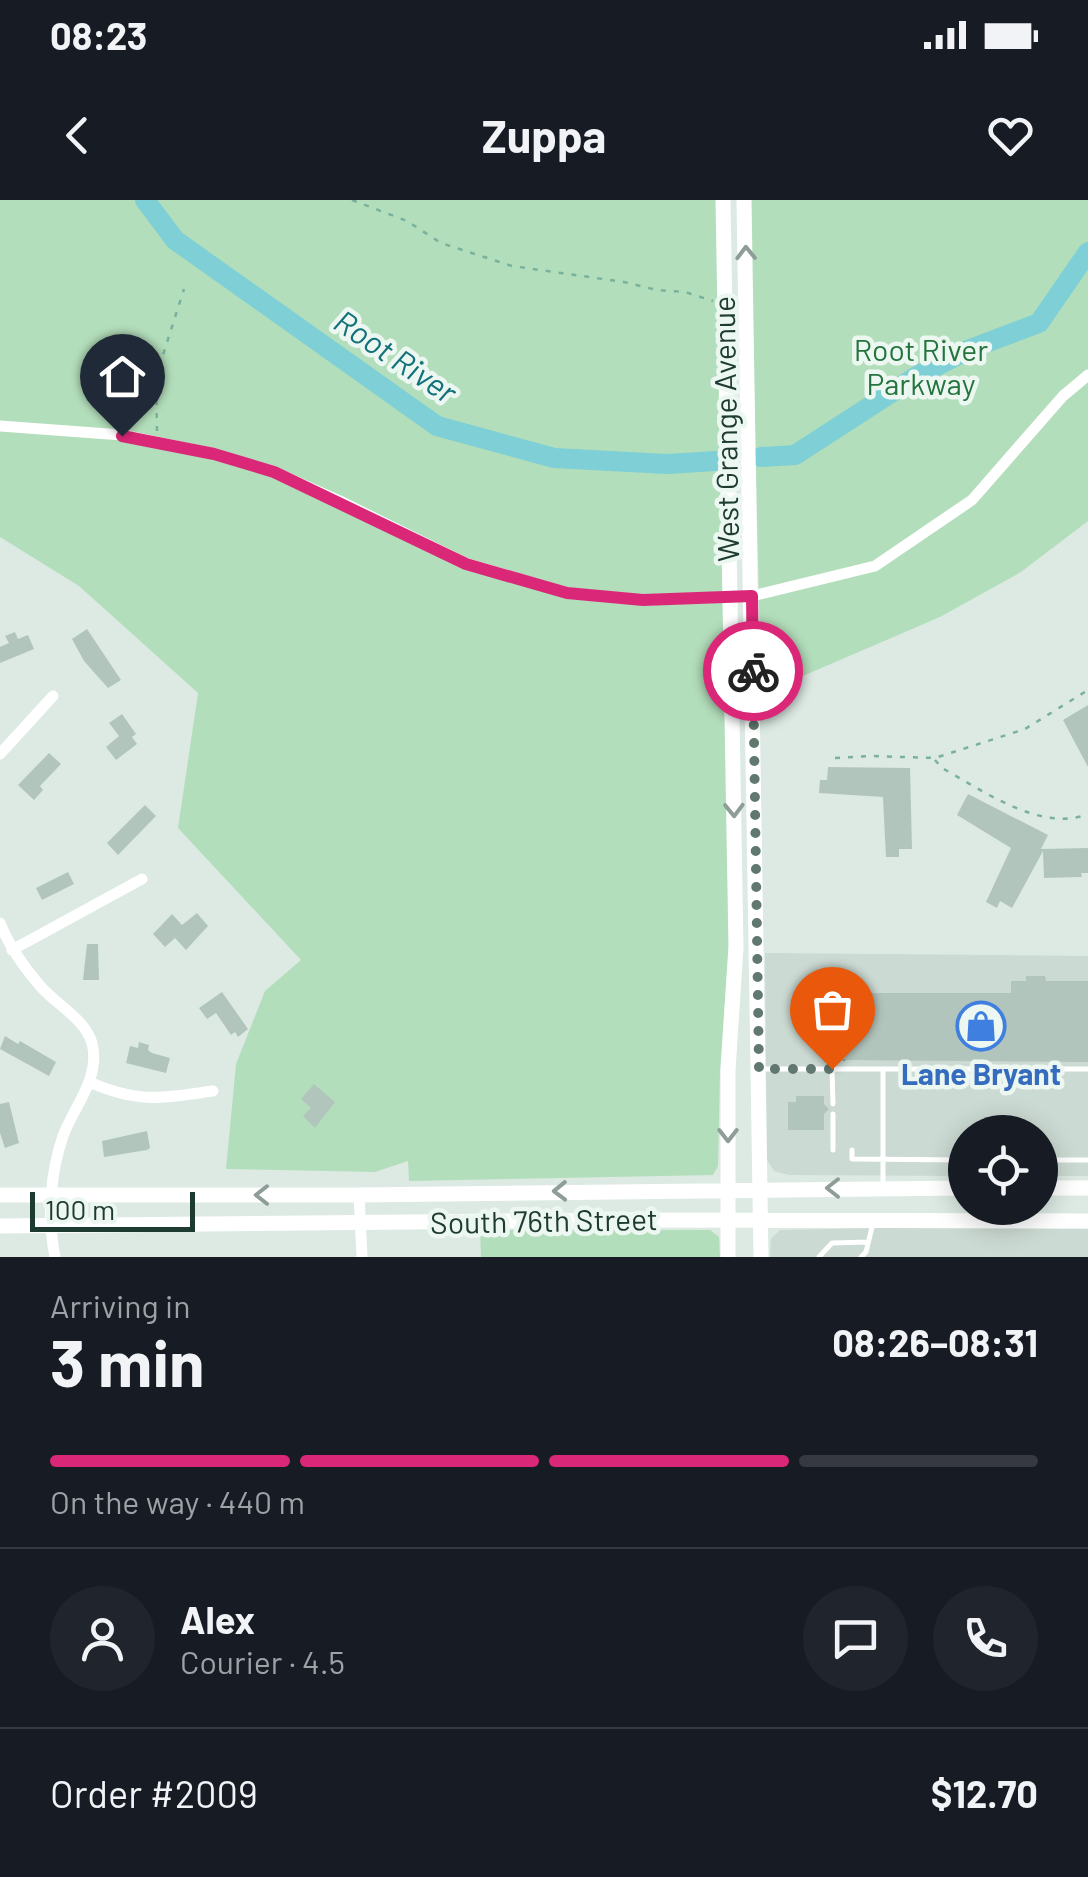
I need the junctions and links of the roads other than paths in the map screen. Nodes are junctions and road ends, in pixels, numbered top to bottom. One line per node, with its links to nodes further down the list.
1 (722, 200): 5 (street, West Grange Avenue)
2 (744, 200): 6 (street, West Grange Avenue, one-way to 2)
3 (1088, 375): 8 (street)
4 (0, 426): 7 (street)
5 (728, 456): 6 (street); 7 (street, West Grange Avenue)
6 (750, 456): 8 (street, West Grange Avenue)
7 (731, 595): 8 (street); 18 (street, West Grange Avenue, one-way to 18)
8 (752, 596): 14 (street, West Grange Avenue)
9 (53, 696): 10 (street)
10 (0, 754)
11 (142, 880): 13 (street)
12 (0, 924): 13 (street)
13 (12, 950): 19 (street)
14 (759, 1069): 15 (lane); 18 (street); 30 (street, West Grange Avenue)
15 (832, 1069): 16 (lane); 21 (lane)
16 (882, 1069): 17 (lane); 25 (lane)
17 (1088, 1069)
18 (728, 1070): 29 (street, West Grange Avenue, one-way to 29)
19 (90, 1082): 20 (street); 36 (street)
20 (213, 1091)
21 (832, 1104)
22 (832, 1114): 23 (lane)
23 (833, 1150)
24 (852, 1150): 25 (lane)
25 (882, 1160): 26 (lane); 31 (lane)
26 (948, 1160)
27 (1058, 1160): 28 (lane)
28 (1088, 1160)
29 (728, 1188): 30 (street, South 76th Street); 35 (street, South 76th Street); 42 (street, West Grange Avenue)
30 (761, 1188): 31 (street, South 76th Street, one-way to 30); 40 (street, West Grange Avenue)
31 (883, 1188): 32 (street, South 76th Street); 41 (street)
32 (948, 1188)
33 (1058, 1188): 34 (street)
34 (1088, 1188)
35 (623, 1190): 38 (street, South 76th Street, one-way to 38); 39 (street)
36 (52, 1194): 37 (street, South 76th Street); 38 (street, South 76th Street, one-way to 36); 45 (street)
37 (0, 1195)
38 (360, 1195): 44 (street)
39 (624, 1220): 42 (street, South 76th Street); 44 (street, South 76th Street)
40 (761, 1220): 41 (street, South 76th Street); 42 (street, South 76th Street); 51 (street, West Grange Avenue)
41 (878, 1220): 43 (street, South 76th Street); 47 (lane)
42 (728, 1221): 50 (street, West Grange Avenue)
43 (1088, 1221)
44 (360, 1224): 45 (street, South 76th Street); 49 (street)
45 (51, 1225): 46 (street, South 76th Street); 48 (street)
46 (0, 1226)
47 (868, 1242): 52 (lane); 53 (lane)
48 (55, 1257)
49 (362, 1257)
50 (728, 1257)
51 (761, 1257)
52 (818, 1257)
53 (861, 1257)

